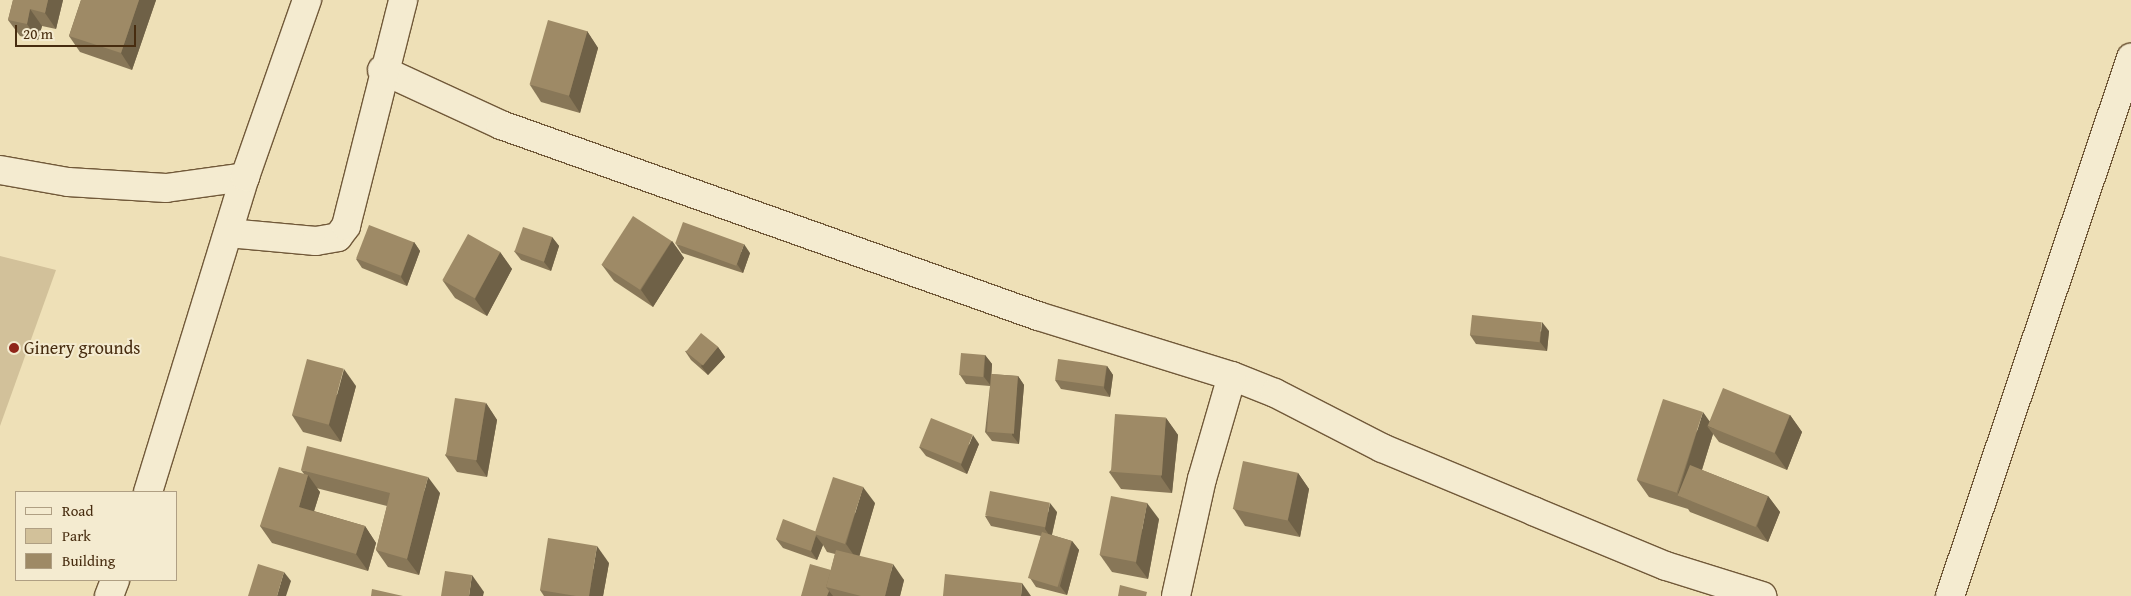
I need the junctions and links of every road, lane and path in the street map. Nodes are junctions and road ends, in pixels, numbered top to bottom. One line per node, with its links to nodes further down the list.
1 (307, 0): 6 (street)
2 (403, 0): 4 (street)
3 (2131, 58): 14 (street)
4 (382, 70): 7 (street); 8 (street)
5 (0, 170): 6 (street)
6 (245, 177): 7 (street)
7 (228, 232): 9 (street)
8 (1232, 376): 12 (street); 13 (street)
9 (148, 491)
10 (115, 581): 11 (street)
11 (109, 596)
12 (1176, 596)
13 (1762, 596)
14 (1950, 596)

